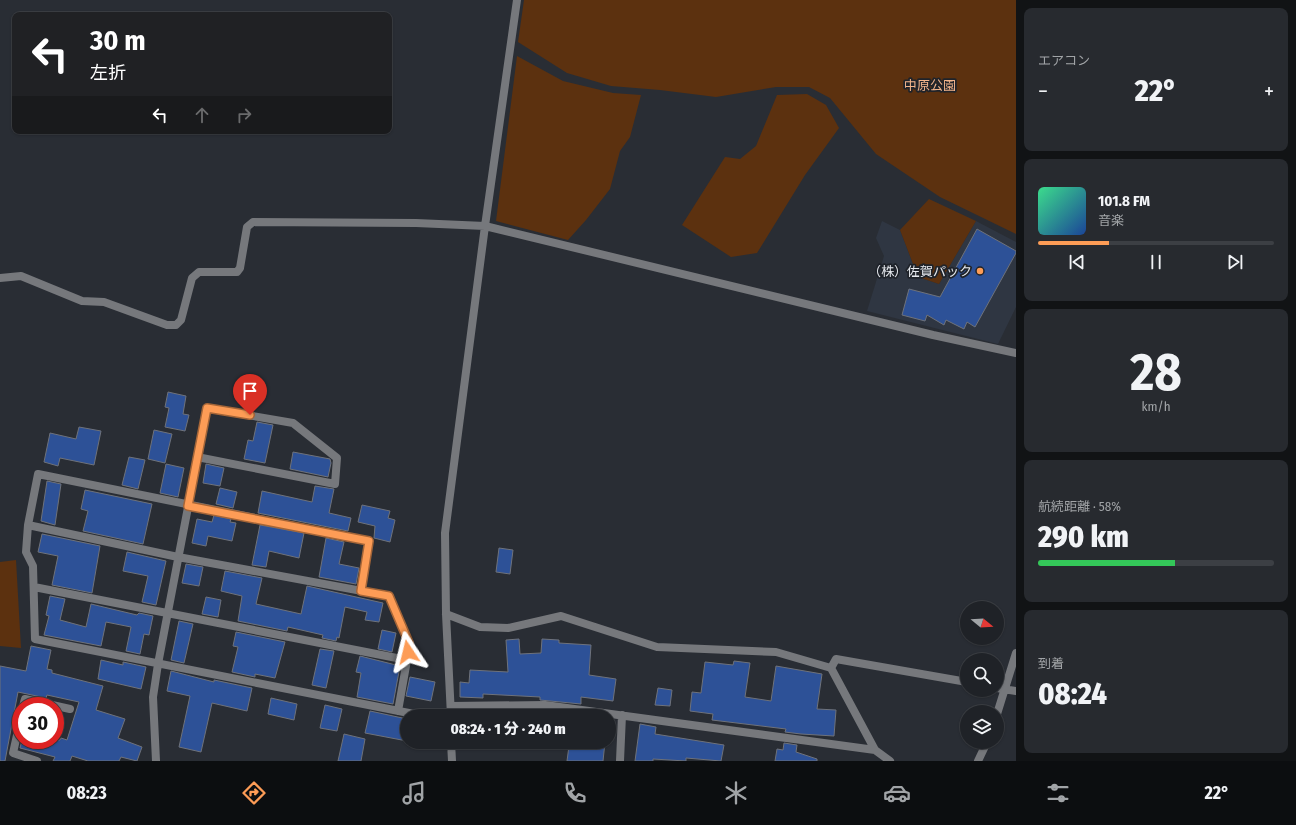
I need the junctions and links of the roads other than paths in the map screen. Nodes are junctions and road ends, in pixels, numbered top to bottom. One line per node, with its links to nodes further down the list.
1 (517, 0): 2 (street)
2 (485, 226): 3 (street); 4 (street); 12 (street)
3 (0, 278)
4 (1016, 353)
5 (197, 457): 5 (street); 6 (street)
6 (188, 506): 7 (street); 8 (street); 10 (street)
7 (28, 525): 8 (street); 9 (street)
8 (178, 557): 10 (street); 11 (street)
9 (34, 587): 11 (street); 15 (street)
10 (361, 591): 14 (street)
11 (168, 614): 14 (street); 15 (street)
12 (446, 614): 16 (street); 21 (street)
13 (1016, 653): 18 (street)
14 (407, 660): 24 (street)
15 (158, 664): 24 (street); 31 (street)
16 (831, 668): 17 (street); 29 (street)
17 (960, 681)
18 (1006, 689): 19 (street); 20 (street)
19 (1016, 691)
20 (1000, 705)
21 (451, 706): 25 (street)
22 (64, 708): 23 (street)
23 (70, 709)
24 (398, 711)
25 (622, 715): 29 (street); 33 (street)
26 (15, 749): 30 (street)
27 (451, 749): 32 (street)
28 (984, 749): 35 (street)
29 (875, 750): 34 (street)
30 (37, 761)
31 (156, 761)
32 (452, 761)
33 (620, 761)
34 (890, 761)
35 (978, 761)

